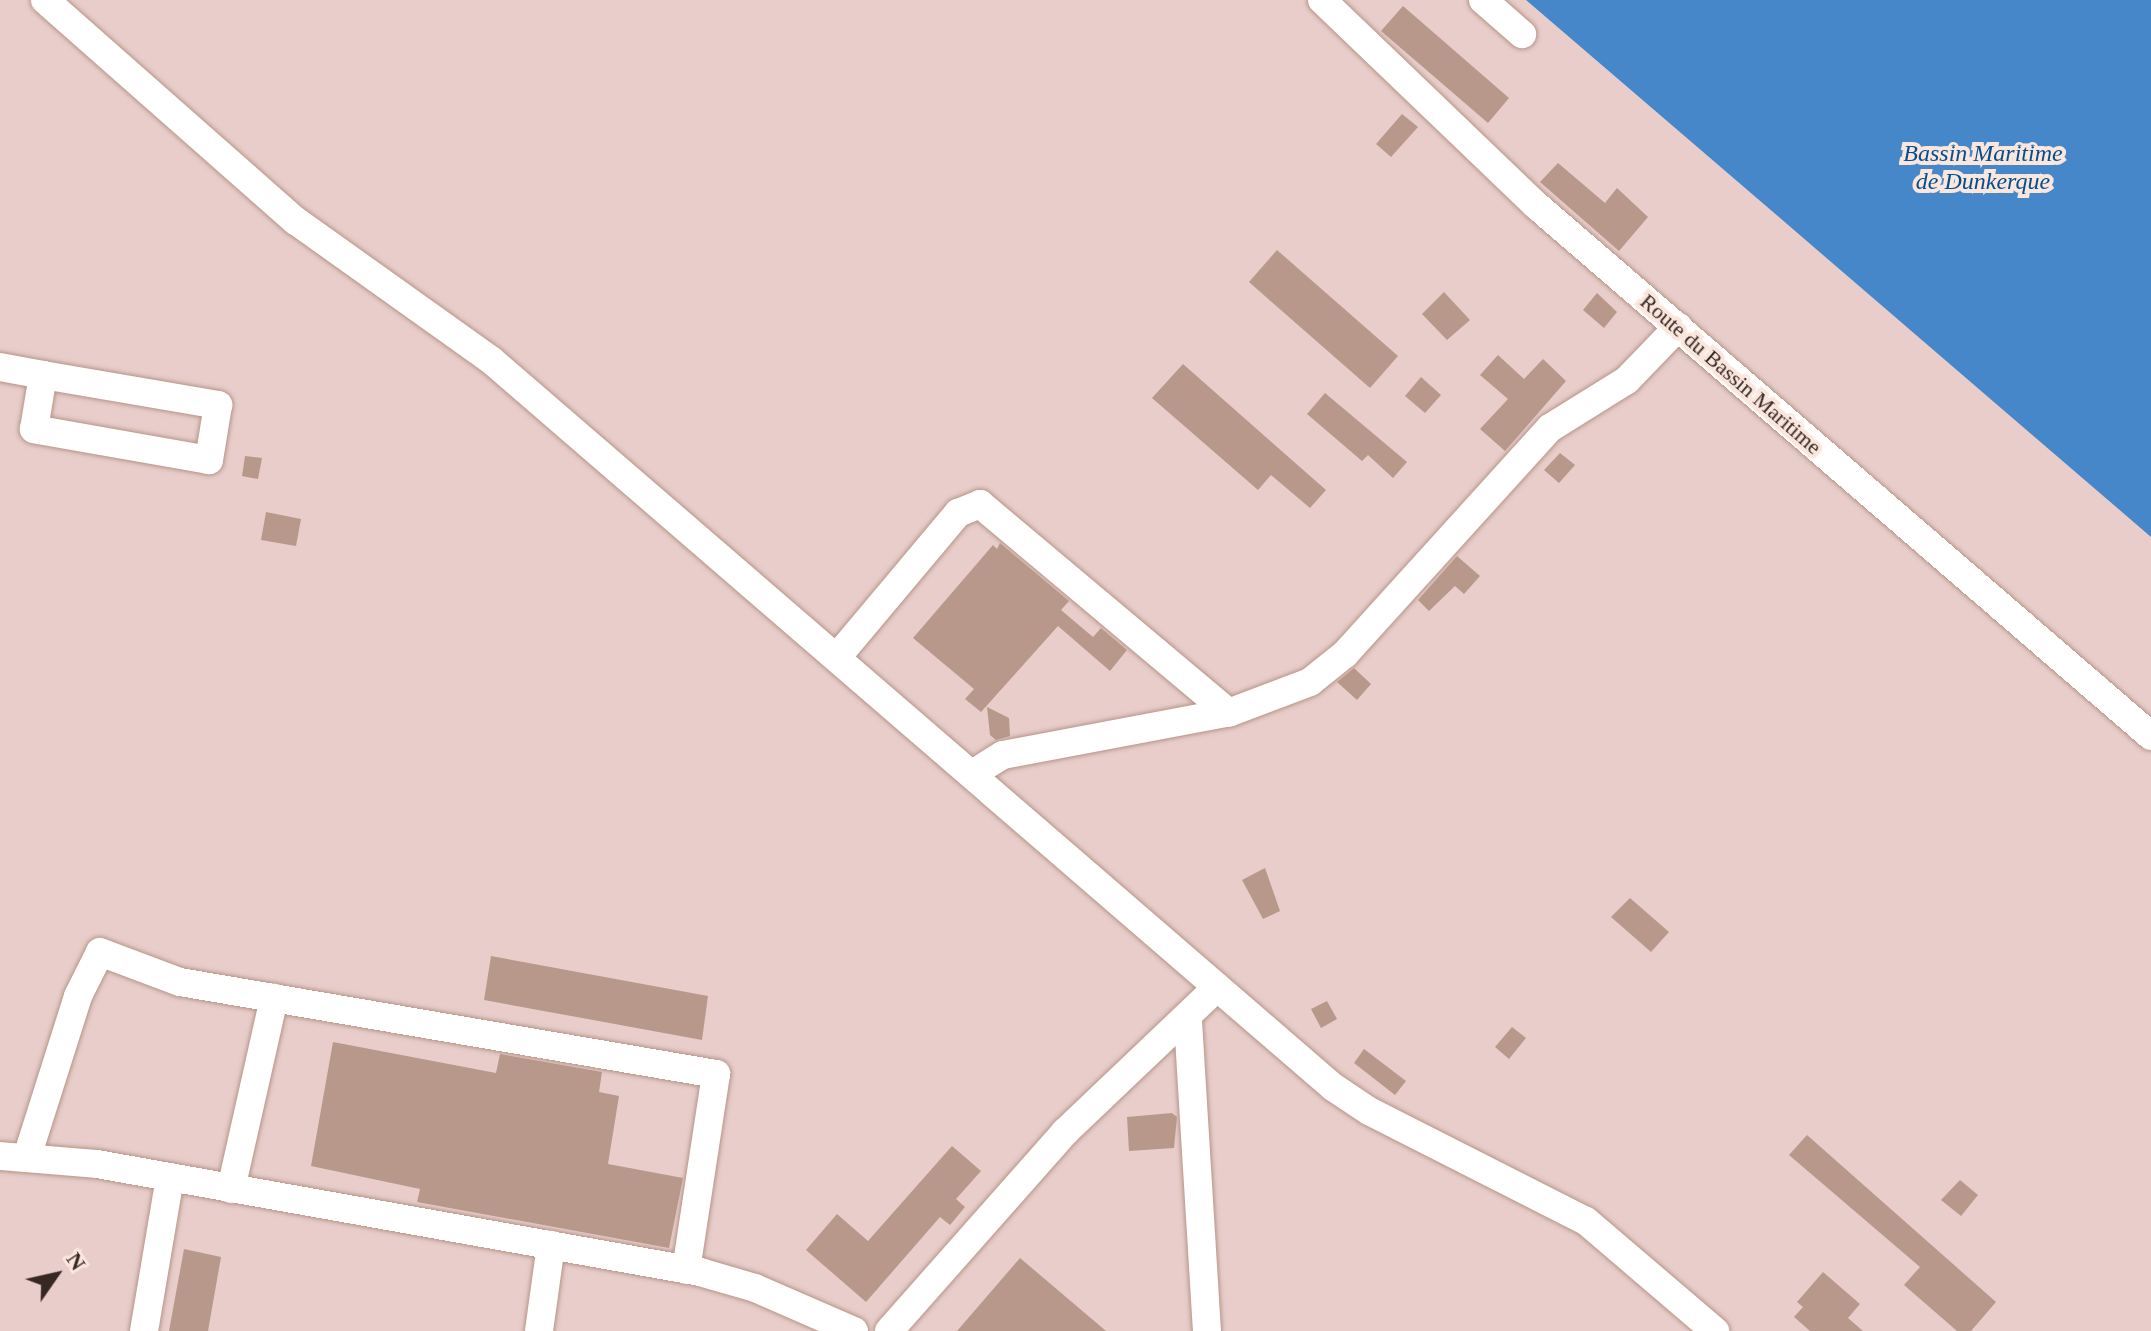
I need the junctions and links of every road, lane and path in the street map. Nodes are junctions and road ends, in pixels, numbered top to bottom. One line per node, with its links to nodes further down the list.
1 (45, 0): 8 (street)
2 (1322, 0): 5 (street, Route du Bassin Maritime)
3 (1483, 0): 4 (street)
4 (1522, 34)
5 (1678, 327): 9 (street); 10 (street, Route du Bassin Maritime)
6 (0, 367): 7 (street)
7 (43, 375): 7 (street)
8 (838, 656): 9 (street); 11 (street)
9 (1229, 713): 11 (street)
10 (2151, 736)
11 (974, 773): 12 (street)
12 (1217, 987): 14 (street); 25 (street)
13 (274, 998): 15 (street); 17 (street); 19 (street)
14 (1188, 1021): 23 (street); 24 (street)
15 (13, 1157): 16 (street)
16 (170, 1177): 17 (street); 20 (street)
17 (231, 1189): 18 (street)
18 (551, 1245): 19 (street); 21 (street)
19 (686, 1270): 22 (street)
20 (144, 1331)
21 (539, 1331)
22 (854, 1331)
23 (889, 1331)
24 (1207, 1331)
25 (1715, 1331)

